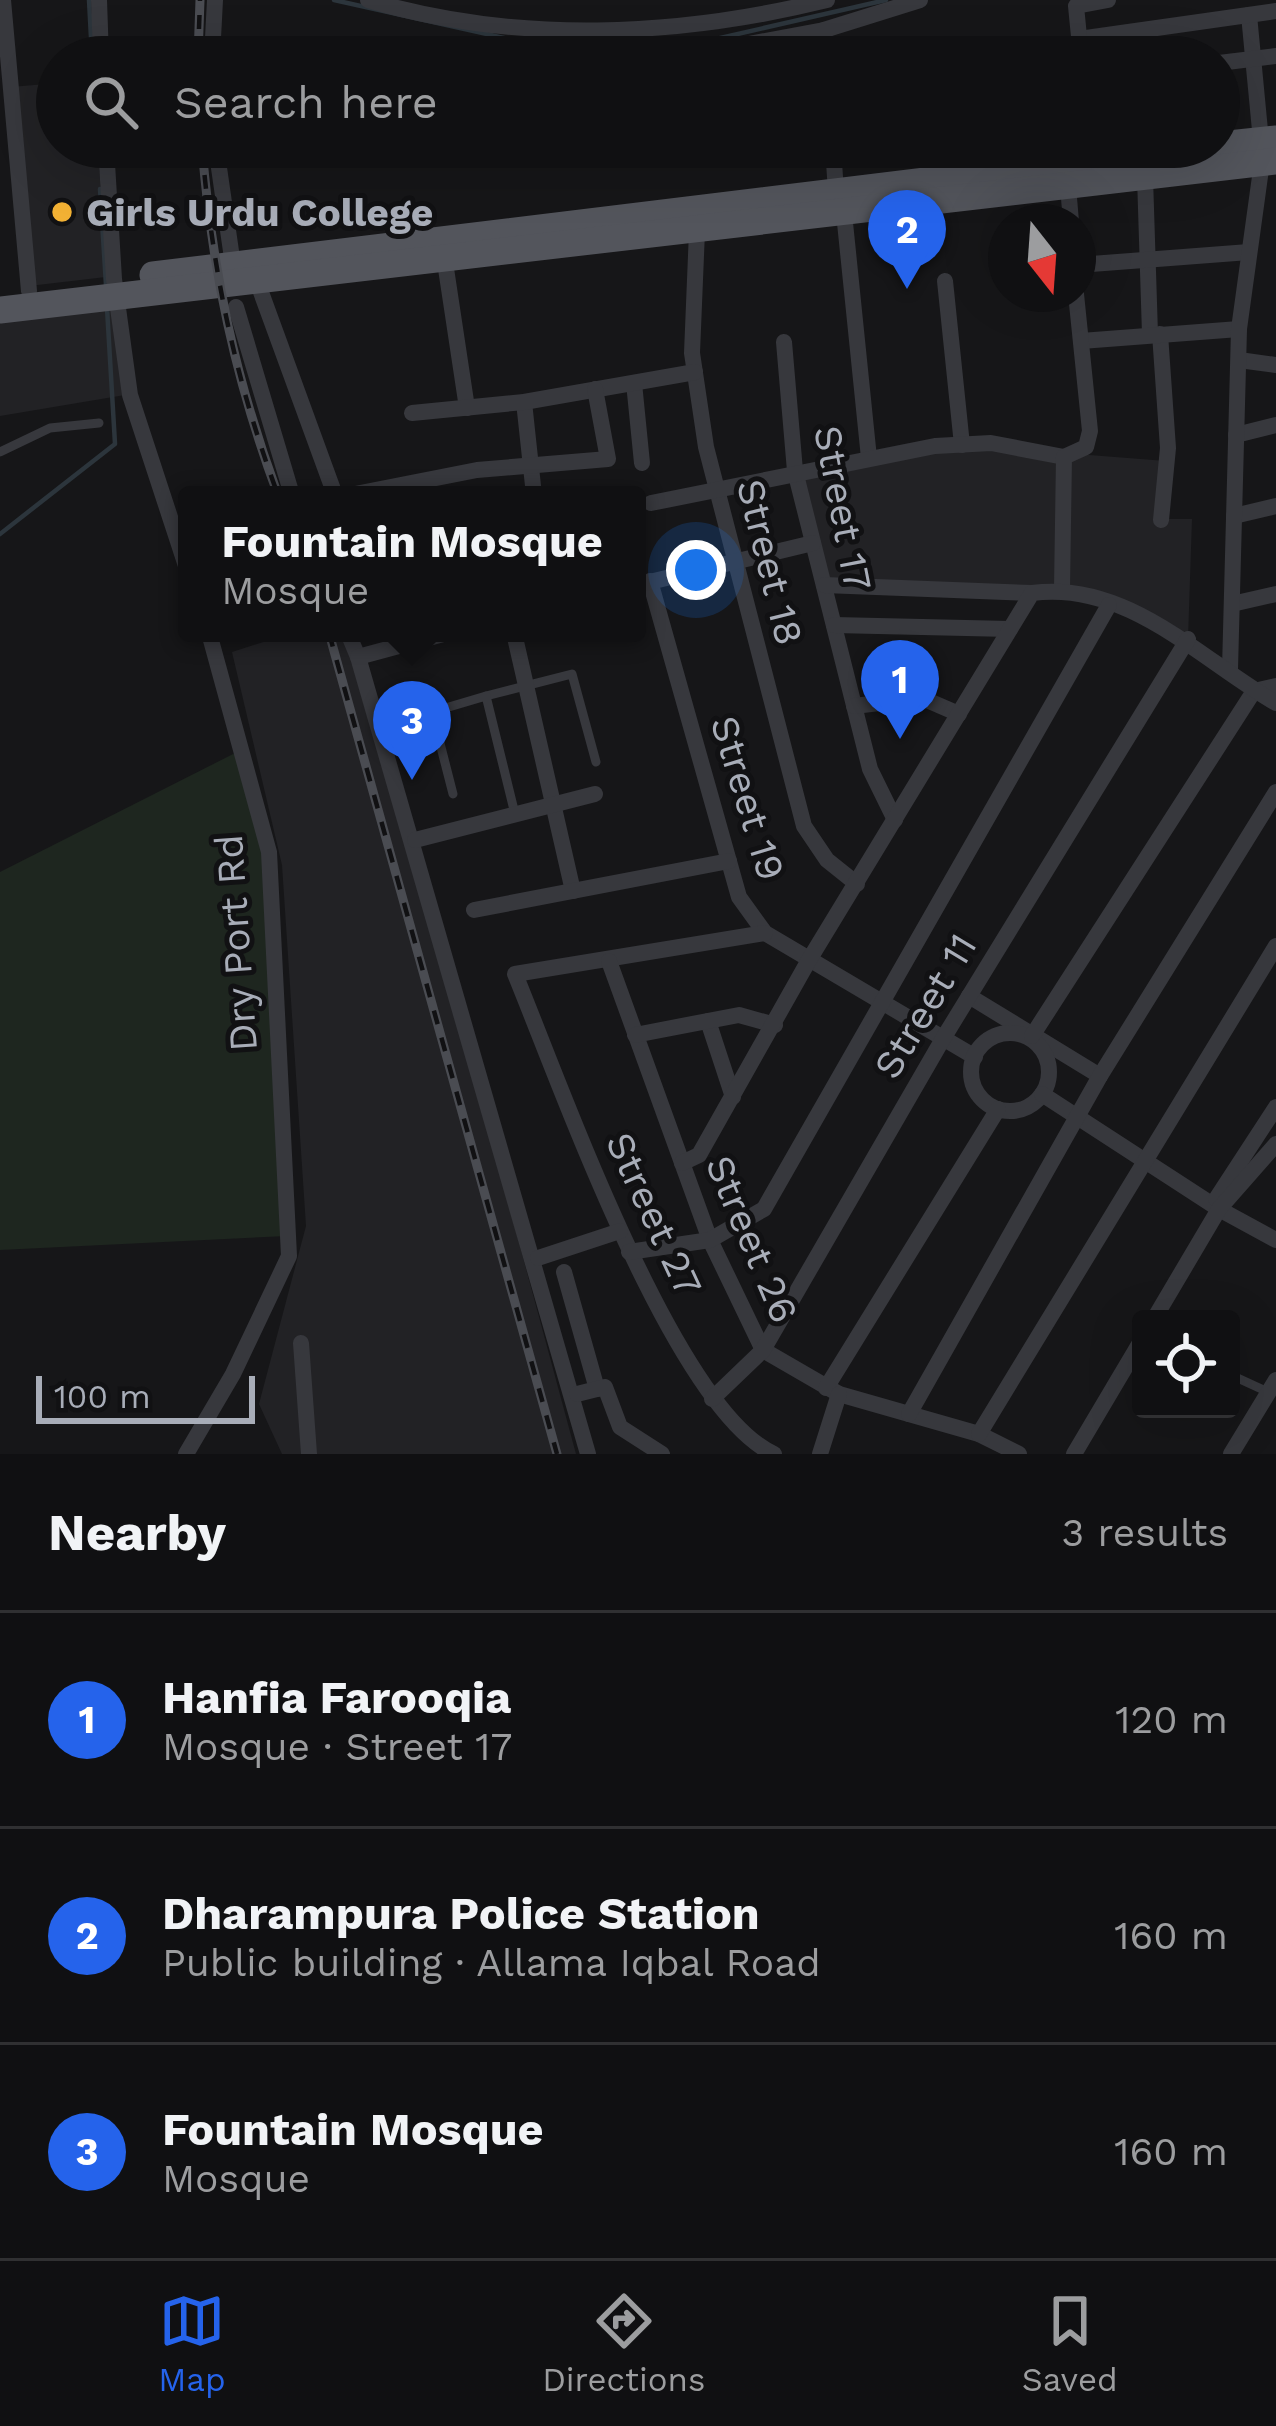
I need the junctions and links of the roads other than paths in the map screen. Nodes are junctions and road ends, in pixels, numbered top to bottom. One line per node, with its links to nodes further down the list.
1 (3, 0): 11 (street)
2 (99, 0): 12 (street)
3 (215, 0): 13 (street)
4 (368, 0): 5 (street)
5 (827, 0)
6 (920, 0): 10 (street)
7 (1108, 0): 16 (street)
8 (1276, 11): 9 (street)
9 (1249, 15): 17 (street); 19 (street)
10 (824, 30): 14 (street); 15 (street)
11 (3, 35): 42 (street)
12 (100, 36)
13 (213, 36)
14 (792, 36)
15 (824, 36)
16 (1079, 36)
17 (1141, 36)
18 (1276, 56): 19 (street)
19 (1253, 59): 20 (street); 22 (street)
20 (1240, 61)
21 (1240, 152): 22 (main road)
22 (1269, 161): 34 (street)
23 (107, 168): 41 (street)
24 (219, 168): 38 (street)
25 (836, 168): 30 (street)
26 (1017, 168): 30 (main road)
27 (1166, 168): 28 (main road)
28 (1144, 177): 29 (main road); 35 (street)
29 (1068, 186): 30 (main road); 31 (street)
30 (840, 202): 32 (main road); 33 (main road); 65 (street)
31 (1069, 204)
32 (633, 227): 33 (main road); 36 (main road); 38 (main road)
33 (697, 231): 53 (street, Street 18)
34 (1250, 252): 35 (street); 47 (street)
35 (1144, 259): 37 (street); 48 (street)
36 (445, 262): 40 (main road); 57 (street)
37 (1096, 263)
38 (233, 265): 41 (main road)
39 (945, 281): 62 (street)
40 (258, 284): 41 (main road); 70 (street)
41 (116, 288): 42 (main road); 45 (main road); 78 (street)
42 (29, 291): 43 (main road)
43 (0, 294)
44 (236, 307): 69 (street)
45 (0, 310)
46 (1078, 312): 49 (street)
47 (1239, 329): 48 (street); 51 (street)
48 (1155, 334): 49 (street); 77 (street)
49 (1081, 341): 64 (street)
50 (784, 342): 68 (street, Street 17)
51 (1239, 359): 52 (street); 61 (street)
52 (1276, 365)
53 (695, 372): 54 (street); 73 (street, Street 18)
54 (634, 382): 55 (street); 67 (street)
55 (595, 389): 56 (street); 66 (street)
56 (524, 402): 57 (street); 66 (street)
57 (467, 408): 58 (street)
58 (412, 413)
59 (98, 423): 63 (lane)
60 (1276, 425): 61 (street)
61 (1236, 435): 76 (street)
62 (962, 445): 64 (street); 65 (street)
63 (0, 452)
64 (1064, 457): 83 (street)
65 (869, 458): 68 (street)
66 (531, 463): 71 (street); 72 (street)
67 (642, 463)
68 (795, 471): 73 (street); 79 (street, Street 17)
69 (289, 486)
70 (332, 486)
71 (433, 486)
72 (533, 486)
73 (717, 490): 74 (street); 80 (street, Street 18)
74 (651, 503)
75 (1276, 506): 76 (street)
76 (1234, 516): 87 (street)
77 (1161, 520)
78 (178, 542)
79 (813, 543): 80 (street); 82 (street, Street 17)
80 (736, 562): 81 (street); 114 (street, Street 18)
81 (646, 582)
82 (824, 585): 85 (street); 89 (street, Street 17)
83 (1062, 589): 85 (street); 88 (street)
84 (646, 593): 113 (street, Street 19)
85 (1032, 593): 90 (street)
86 (1276, 594): 87 (street)
87 (1232, 604): 97 (street)
88 (1109, 605): 91 (street); 122 (street)
89 (834, 625): 90 (street); 103 (street, Street 17)
90 (1010, 629): 104 (street)
91 (1188, 639): 97 (street); 121 (street, Street 11)
92 (211, 642): 158 (street, Dry Port Rd)
93 (352, 642): 96 (street)
94 (384, 642): 96 (street)
95 (516, 642): 98 (street)
96 (358, 657): 112 (street)
97 (1230, 669): 100 (street)
98 (526, 686): 101 (lane); 105 (lane); 109 (street)
99 (1276, 686): 100 (street)
100 (1254, 691): 102 (street); 126 (street)
101 (486, 696): 107 (lane); 110 (lane)
102 (1276, 703)
103 (854, 706): 104 (street); 111 (street, Street 17)
104 (959, 714): 111 (street)
105 (596, 762)
106 (1276, 792): 129 (street)
107 (453, 794)
108 (595, 794): 109 (street)
109 (553, 804): 110 (street); 115 (street)
110 (515, 814): 112 (street)
111 (895, 820): 114 (street)
112 (415, 840): 160 (street)
113 (729, 861): 115 (street); 117 (street, Street 19)
114 (857, 884): 119 (street)
115 (573, 891): 116 (street)
116 (474, 910)
117 (765, 934): 119 (street, Street 19); 120 (street)
118 (1276, 946): 136 (street)
119 (809, 960): 122 (street, Street 19); 124 (street)
120 (609, 961): 125 (street, Street 26); 139 (street, Street 27)
121 (969, 996): 126 (street); 127 (street, Street 11)
122 (885, 1000): 127 (street, Street 19); 140 (street)
123 (708, 1021): 124 (street); 125 (street); 131 (street)
124 (775, 1024): 131 (street)
125 (635, 1035): 137 (street, Street 26)
126 (1032, 1036): 128 (street); 129 (street); 130 (street)
127 (944, 1037): 128 (street, Street 19); 147 (street, Street 11)
128 (974, 1057): 133 (street)
129 (1100, 1076): 134 (street)
130 (1042, 1094): 133 (street); 134 (street)
131 (733, 1097): 137 (street)
132 (1276, 1107): 138 (street)
133 (998, 1109): 152 (street)
134 (1077, 1116): 136 (street); 155 (street)
135 (1276, 1144): 138 (street)
136 (1144, 1156): 138 (street); 156 (street)
137 (682, 1163): 140 (street, Street 26)
138 (1215, 1207): 141 (street); 145 (street)
139 (620, 1232): 142 (street, Street 27); 143 (street)
140 (710, 1240): 142 (street); 147 (street, Street 26)
141 (1276, 1240)
142 (628, 1252): 154 (street, Street 27)
143 (538, 1258)
144 (564, 1272): 151 (street)
145 (1159, 1310)
146 (301, 1343): 159 (street)
147 (763, 1351): 152 (street, Street 26); 154 (street, Street 11)
148 (1132, 1356): 165 (street)
149 (1240, 1377): 150 (lane)
150 (1272, 1386): 166 (street)
151 (597, 1389): 153 (street); 161 (street)
152 (832, 1391): 155 (street, Street 26); 163 (street)
153 (577, 1394)
154 (712, 1400): 157 (street, Street 27)
155 (909, 1414): 156 (street, Street 26)
156 (979, 1434): 164 (street, Street 26)
157 (748, 1447): 162 (street, Street 27)
158 (186, 1454)
159 (310, 1454)
160 (588, 1454)
161 (662, 1454)
162 (774, 1454)
163 (820, 1454)
164 (1019, 1454)
165 (1074, 1454)
166 (1231, 1454)

